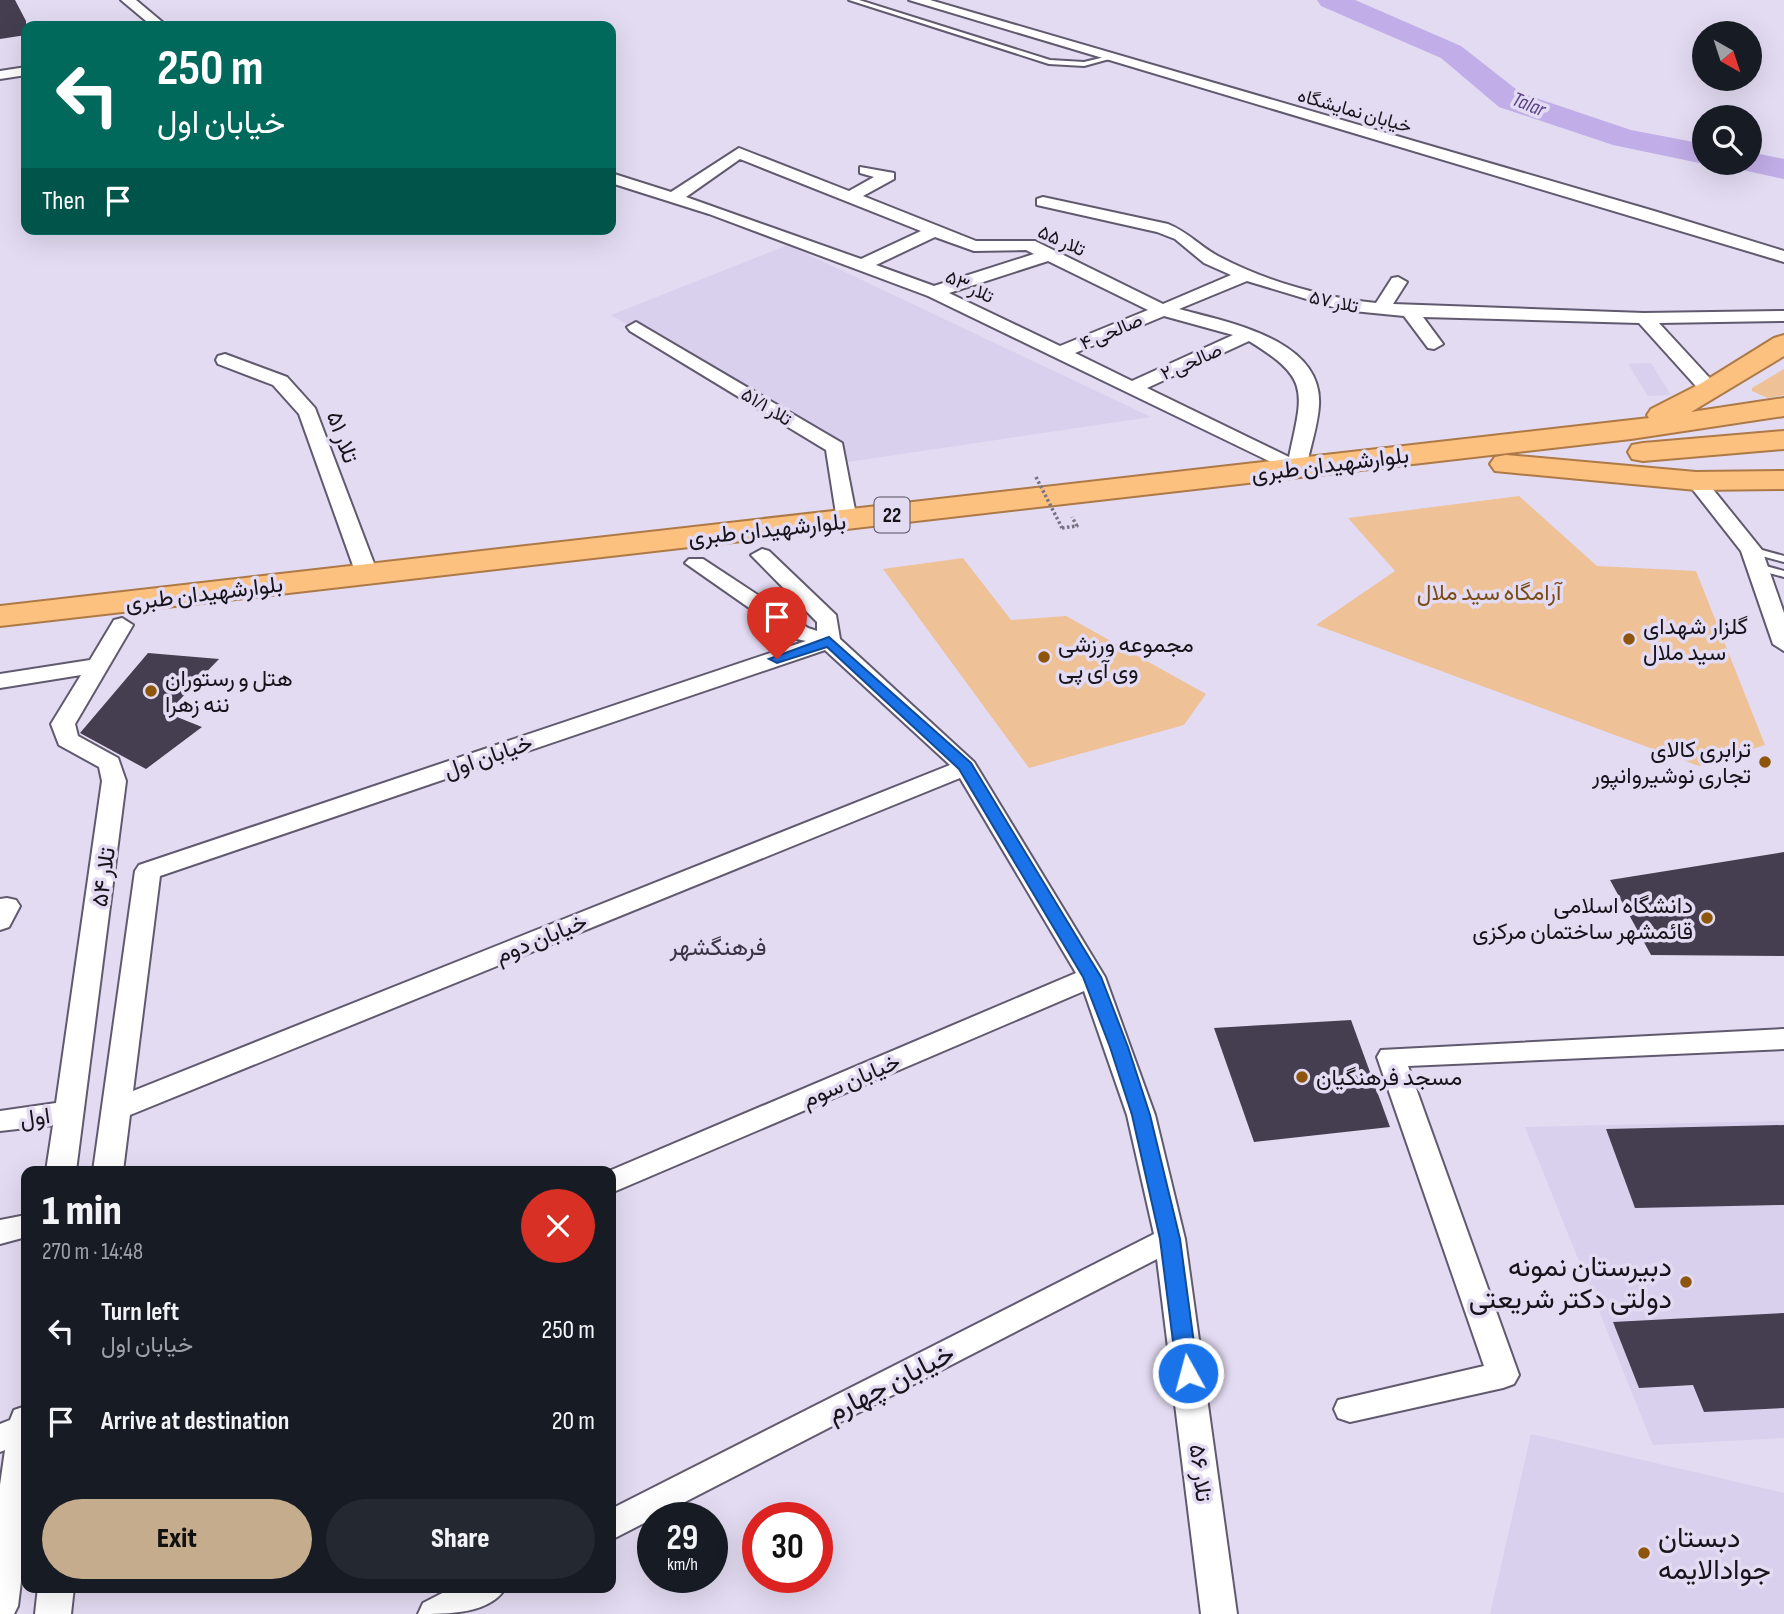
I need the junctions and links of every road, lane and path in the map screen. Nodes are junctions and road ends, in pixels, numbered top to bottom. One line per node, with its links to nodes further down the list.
1 (128, 0): 5 (street)
2 (852, 0): 6 (lane)
3 (916, 0): 6 (street, خیابان نمایشگاه)
4 (953, 0): 15 (street, خیابان نمایشگاه)
5 (153, 21)
6 (1109, 58): 17 (street, خیابان نمایشگاه)
7 (21, 72): 8 (street)
8 (0, 75)
9 (866, 170): 11 (street)
10 (616, 180): 12 (street, تلار ۵۳)
11 (849, 197): 12 (street, تلار ۵۵); 14 (street, تلار ۵۵)
12 (673, 198): 18 (street, تلار ۵۳)
13 (1043, 202): 19 (street, تلار ۵۷)
14 (934, 231): 16 (street, تلار ۵۵); 18 (street)
15 (1784, 243)
16 (1049, 255): 21 (street); 22 (street, تلار ۵۵)
17 (1784, 257)
18 (864, 264): 21 (street, تلار ۵۳)
19 (1246, 275): 22 (street, صالحی ۴); 23 (street, تلار ۵۷)
20 (1398, 282): 23 (street)
21 (934, 292): 31 (street, تلار ۵۳)
22 (1162, 310): 28 (street, تلار ۵۵); 31 (street, صالحی ۴)
23 (1380, 310): 24 (street, تلار ۵۷)
24 (1410, 311): 26 (street, تلار ۵۷); 29 (street)
25 (1784, 316): 26 (street, تلار ۵۷)
26 (1644, 318): 34 (street)
27 (636, 327): 43 (street, تلار ۵۱/۱)
28 (1250, 334): 33 (street, صالحی ۲); 39 (street, تلار ۵۵)
29 (1434, 344)
30 (1784, 344): 34 (highway)
31 (1060, 353): 33 (street, تلار ۵۳)
32 (225, 360): 49 (street, تلار ۵۱)
33 (1132, 388): 39 (street, تلار ۵۳)
34 (1710, 390): 36 (highway)
35 (1784, 407): 36 (highway, بلوارشهیدان طبری / 22)
36 (1631, 430): 39 (highway, بلوارشهیدان طبری / 22)
37 (1784, 440): 38 (highway, بلوارشهیدان طبری / 22)
38 (1506, 464): 42 (highway); 44 (highway, بلوارشهیدان طبری / 22)
39 (1296, 468): 43 (highway, بلوارشهیدان طبری / 22)
40 (1036, 477): 44 (path, bridge)
41 (1784, 480): 42 (highway)
42 (1696, 481): 46 (street)
43 (847, 520): 49 (highway, بلوارشهیدان طبری / 22)
44 (1067, 522): 45 (highway, بلوارشهیدان طبری / 22)
45 (762, 555): 48 (highway, بلوارشهیدان طبری / 22); 53 (street)
46 (1753, 558): 47 (lane); 50 (lane); 55 (street)
47 (1784, 559)
48 (696, 563): 52 (highway, بلوارشهیدان طبری / 22); 53 (street)
49 (367, 575): 51 (highway, بلوارشهیدان طبری / 22)
50 (1784, 575)
51 (0, 617)
52 (122, 625): 54 (highway, بلوارشهیدان طبری / 22); 56 (street, تلار ۵۴)
53 (829, 641): 58 (street, تلار ۵۶); 61 (street, خیابان اول)
54 (0, 643)
55 (1784, 644)
56 (97, 666): 57 (street); 62 (street, تلار ۵۴)
57 (0, 681)
58 (965, 767): 59 (street, تلار ۵۶); 61 (street, خیابان دوم)
59 (1092, 977): 66 (street, خیابان سوم); 69 (street, تلار ۵۶)
60 (1784, 1039): 70 (street)
61 (116, 1110): 65 (street)
62 (70, 1112): 63 (street, اول); 64 (street, تلار ۵۴)
63 (0, 1121)
64 (62, 1166)
65 (109, 1166)
66 (616, 1180)
67 (21, 1227): 68 (street)
68 (0, 1233)
69 (1170, 1239): 72 (street, خیابان چهارم); 78 (street, تلار ۵۶)
70 (1350, 1409)
71 (17, 1429): 75 (street)
72 (616, 1522)
73 (55, 1593): 76 (street)
74 (477, 1593): 77 (street)
75 (0, 1606)
76 (53, 1614)
77 (436, 1614)
78 (1219, 1614)

